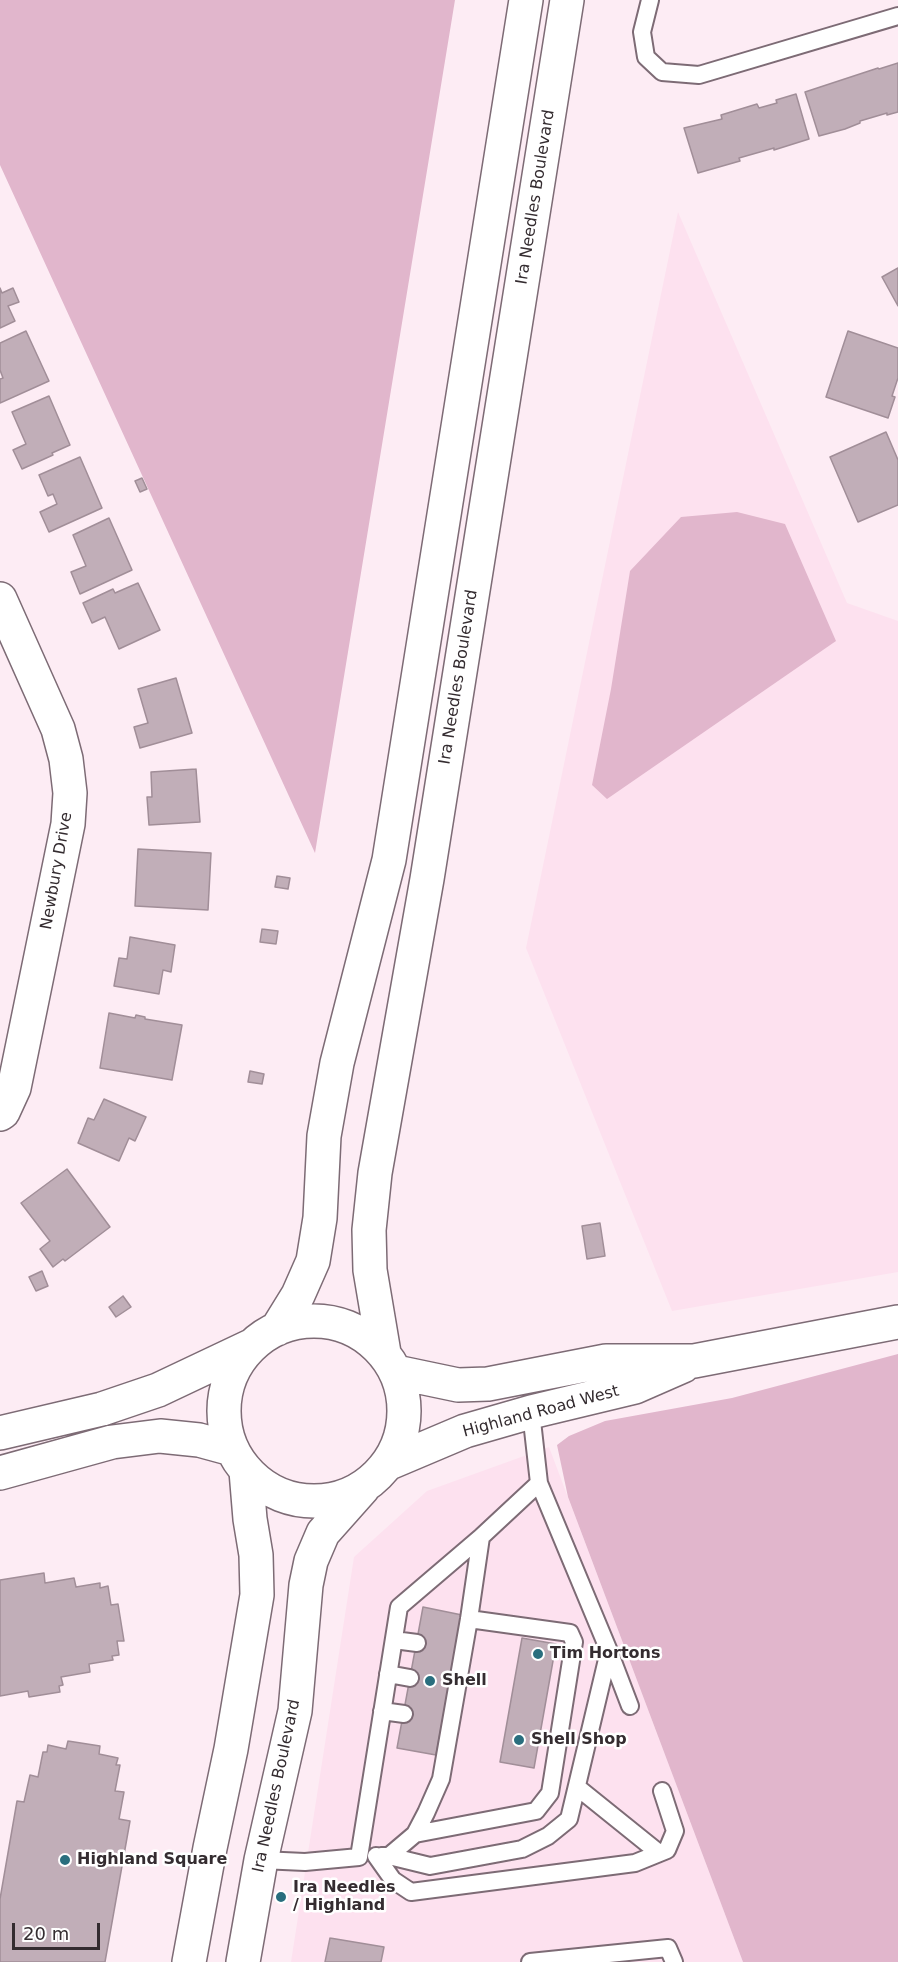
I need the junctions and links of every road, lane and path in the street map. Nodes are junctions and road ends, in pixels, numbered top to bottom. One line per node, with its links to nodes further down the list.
1 (526, 0): 8 (main road)
2 (567, 0): 10 (main road, Ira Needles Boulevard)
3 (650, 0): 4 (lane)
4 (898, 16)
5 (0, 599): 6 (main road, Newbury Drive)
6 (0, 1114)
7 (898, 1323): 9 (main road, Highland Road West)
8 (263, 1337): 10 (main road); 12 (main road); 13 (main road)
9 (694, 1361): 10 (main road, Highland Road West); 11 (main road, Highland Road West)
10 (390, 1363): 15 (main road)
11 (531, 1412): 15 (main road, Highland Road West); 16 (lane)
12 (0, 1433)
13 (239, 1460): 14 (main road); 15 (main road); 34 (main road)
14 (0, 1473)
15 (377, 1474): 33 (main road, Ira Needles Boulevard)
16 (539, 1483): 17 (lane); 21 (lane)
17 (481, 1537): 18 (lane); 19 (lane)
18 (469, 1619): 29 (lane); 29 (lane)
19 (394, 1640): 20 (lane); 22 (lane)
20 (417, 1643)
21 (609, 1651): 24 (lane); 27 (lane)
22 (388, 1674): 23 (lane); 25 (lane)
23 (410, 1678)
24 (630, 1706)
25 (382, 1711): 26 (lane); 32 (lane)
26 (404, 1714)
27 (577, 1787): 30 (lane); 31 (lane)
28 (662, 1791): 30 (lane)
29 (415, 1834): 31 (lane)
30 (659, 1853): 31 (lane)
31 (383, 1856): 32 (lane)
32 (359, 1857): 33 (lane)
33 (261, 1860): 35 (main road, Ira Needles Boulevard)
34 (189, 1962)
35 (243, 1962)
36 (530, 1962): 37 (lane)
37 (674, 1962)

